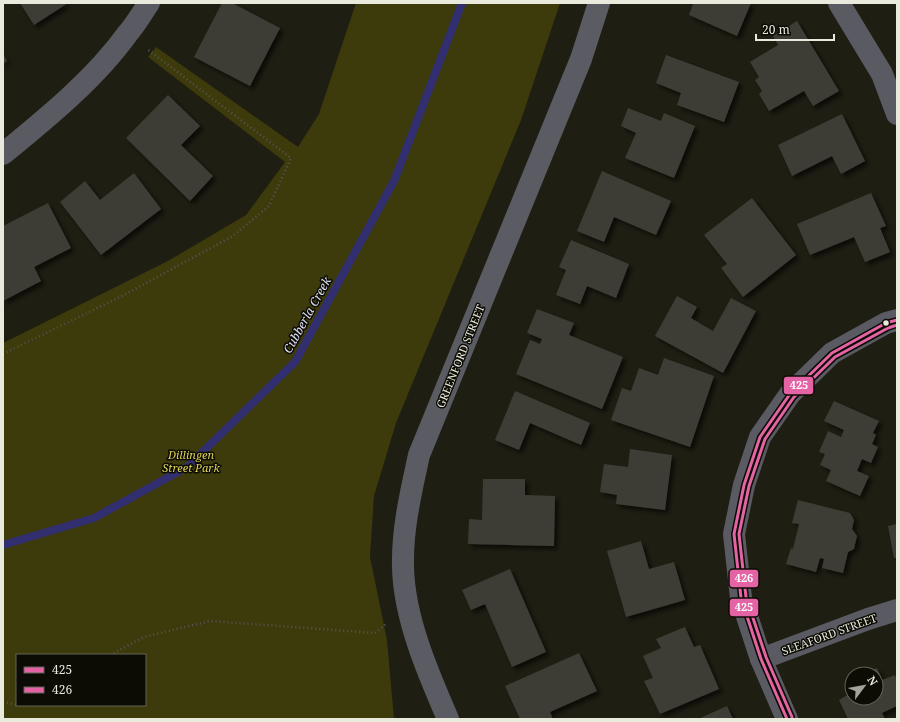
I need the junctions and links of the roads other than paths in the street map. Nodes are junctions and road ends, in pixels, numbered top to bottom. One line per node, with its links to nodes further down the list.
1 (149, 3): 5 (street)
2 (599, 3): 9 (street, GREENFORD STREET)
3 (839, 3): 4 (street)
4 (897, 114)
5 (3, 154)
6 (897, 320): 8 (street)
7 (897, 610): 8 (street, SLEAFORD STREET)
8 (761, 660): 10 (street)
9 (448, 719)
10 (787, 719)

